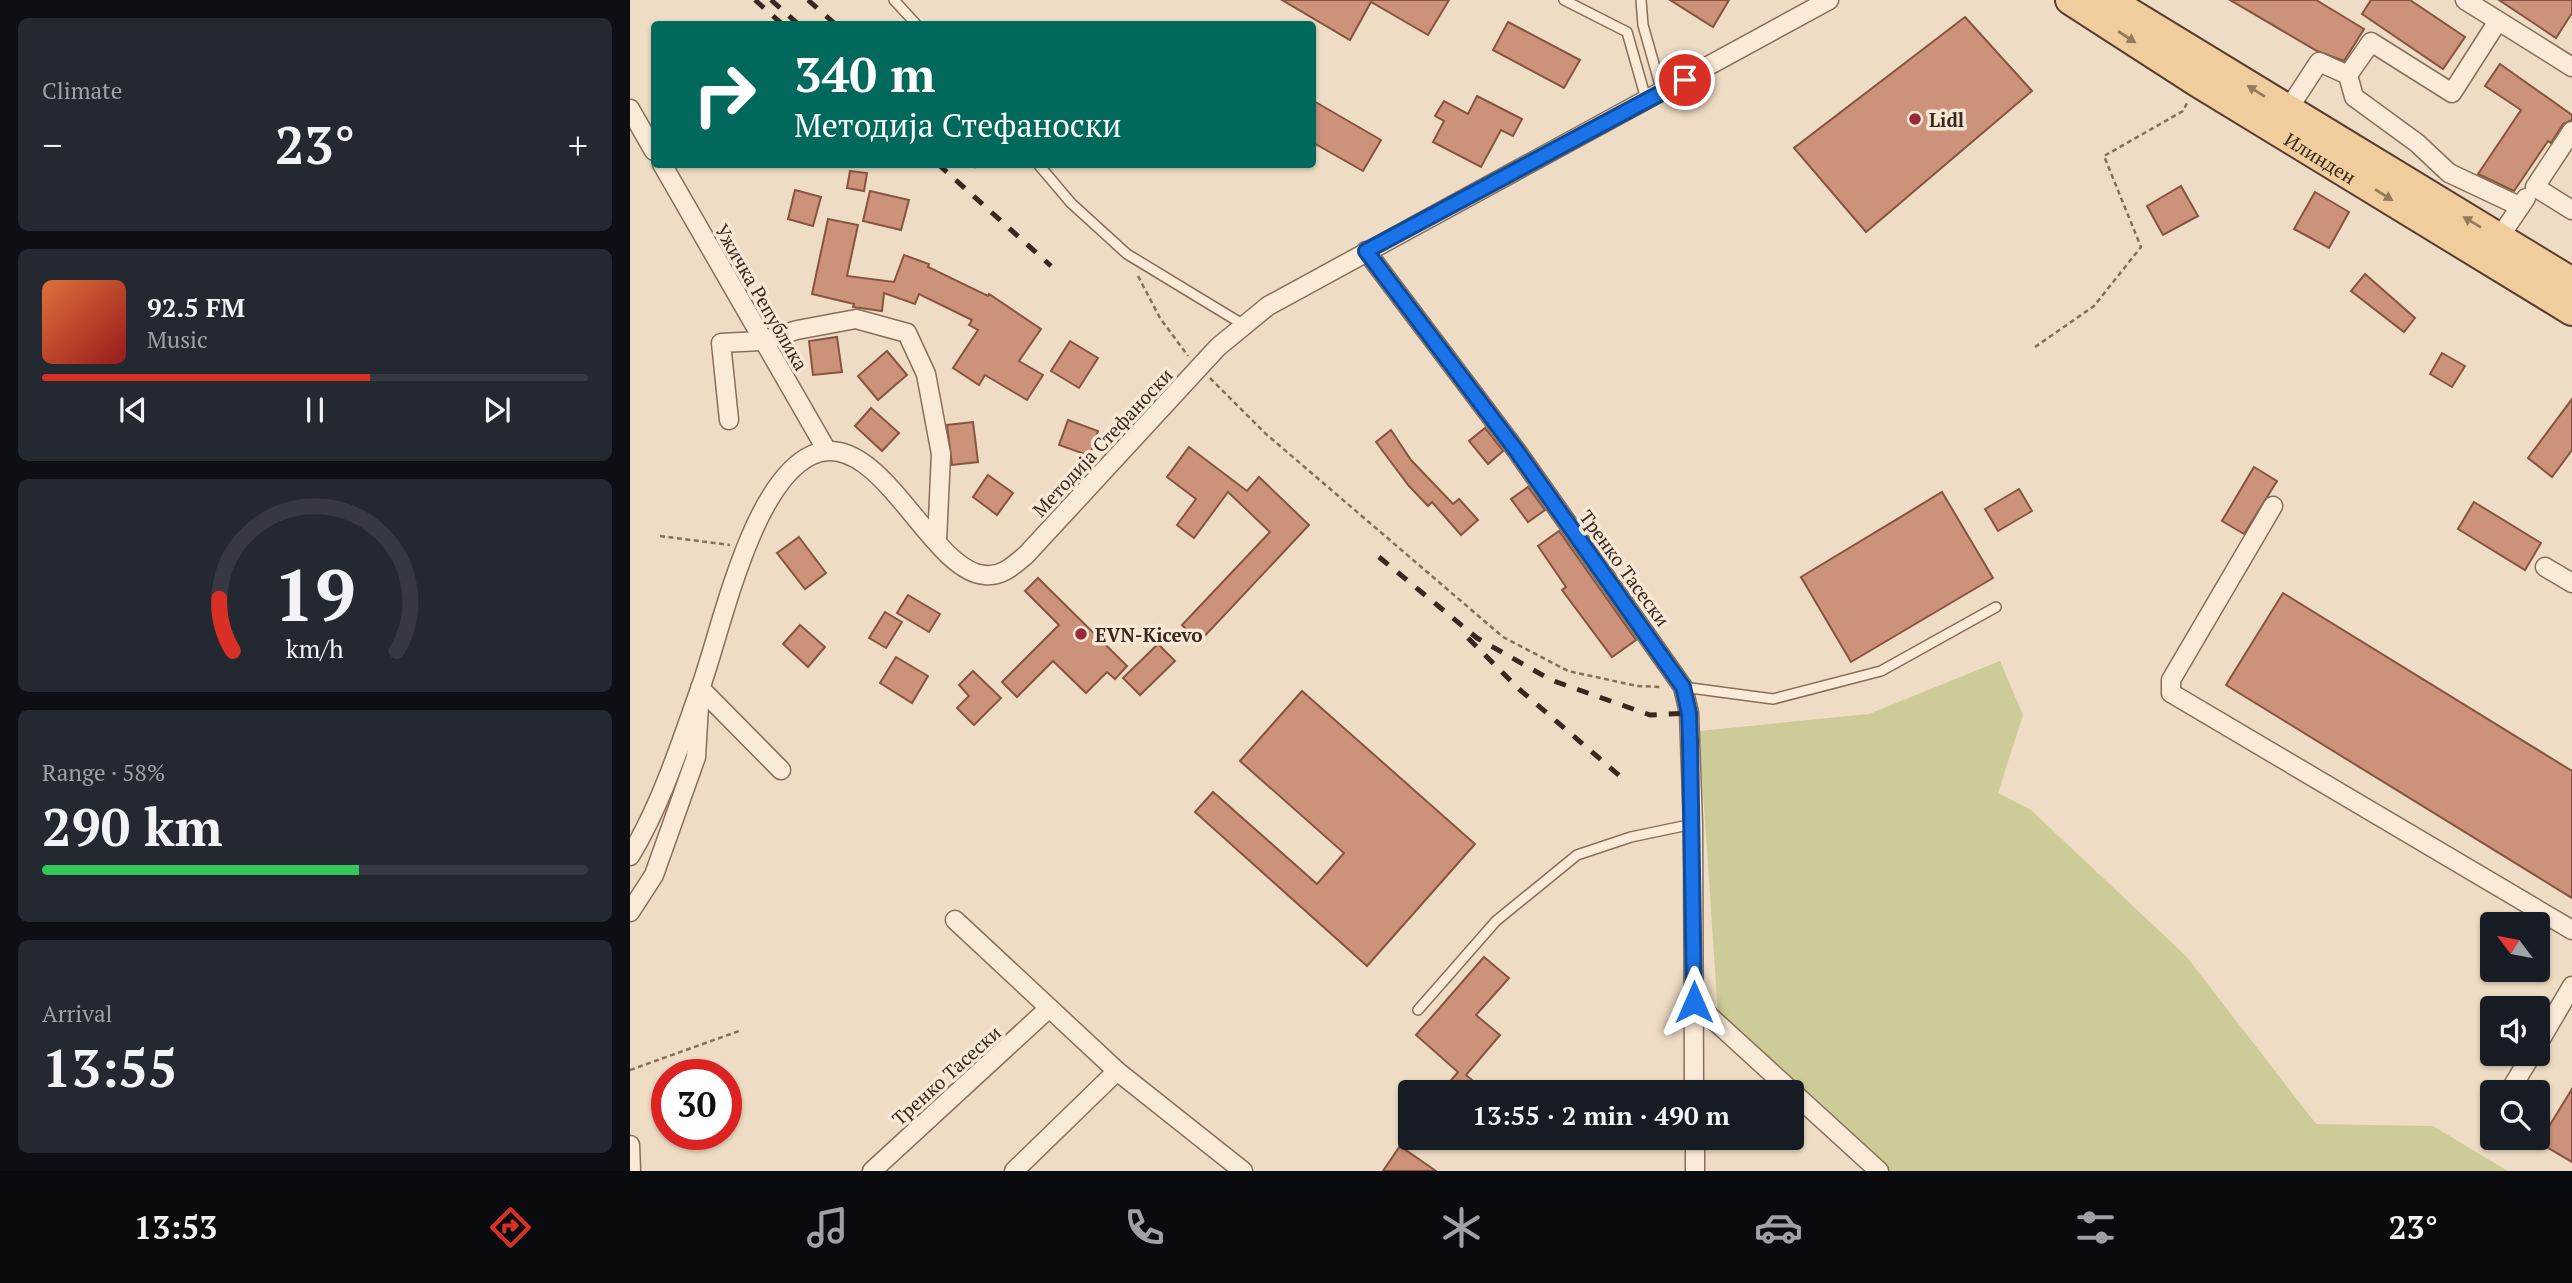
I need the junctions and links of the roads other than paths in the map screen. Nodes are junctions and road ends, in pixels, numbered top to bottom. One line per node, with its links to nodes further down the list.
1 (894, 0): 8 (lane)
2 (1564, 0): 11 (lane)
3 (1641, 0): 10 (lane)
4 (2070, 0): 27 (main road, Илинден, one-way to 27)
5 (2109, 0): 16 (main road, Илинден, one-way to 5)
6 (2466, 0): 9 (street)
7 (1819, 2): 14 (street, Методија Стефаноски)
8 (913, 21)
9 (2498, 21): 12 (street); 13 (street)
10 (1643, 25): 11 (lane); 14 (lane)
11 (1627, 32): 14 (lane)
12 (2572, 67)
13 (2348, 75): 16 (street); 22 (street)
14 (1654, 95): 25 (street, Методија Стефаноски)
15 (630, 108): 18 (street)
16 (2287, 111): 24 (main road, Илинден, one-way to 16)
17 (2572, 131): 21 (street)
18 (651, 146)
19 (664, 168): 29 (street, Ужичка Република)
20 (1041, 168): 28 (lane)
21 (2535, 187): 22 (street); 23 (street)
22 (2519, 206): 24 (street)
23 (2572, 210)
24 (2499, 238): 26 (main road, Илинден)
25 (1366, 251): 28 (street, Методија Стефаноски); 37 (street, Тренко Тасески)
26 (2572, 282)
27 (2572, 311)
28 (1244, 325): 33 (street, Методија Стефаноски)
29 (761, 341): 30 (street); 31 (street, Ужичка Република); 33 (street)
30 (729, 420)
31 (826, 449): 33 (street, Методија Стефаноски); 38 (street)
32 (2273, 506): 44 (street)
33 (937, 541)
34 (2545, 567): 35 (street)
35 (2572, 583)
36 (1996, 607): 37 (lane)
37 (1683, 687): 40 (street, Тренко Тасески)
38 (700, 688): 39 (street); 41 (street); 42 (street)
39 (781, 770)
40 (1693, 824): 46 (street, Тренко Тасески); 48 (lane)
41 (630, 856)
42 (630, 912)
43 (955, 920): 47 (street)
44 (2572, 930)
45 (2572, 986): 49 (street)
46 (1694, 1002): 51 (street, Тренко Тасески); 54 (street)
47 (1048, 1009): 50 (street); 56 (street, Тренко Тасески)
48 (1418, 1010)
49 (2550, 1024)
50 (1117, 1071): 57 (street); 58 (street)
51 (1694, 1080)
52 (630, 1145): 55 (street)
53 (1695, 1150): 59 (street)
54 (1873, 1168)
55 (631, 1171)
56 (872, 1171)
57 (1014, 1171)
58 (1243, 1171)
59 (1695, 1171)

